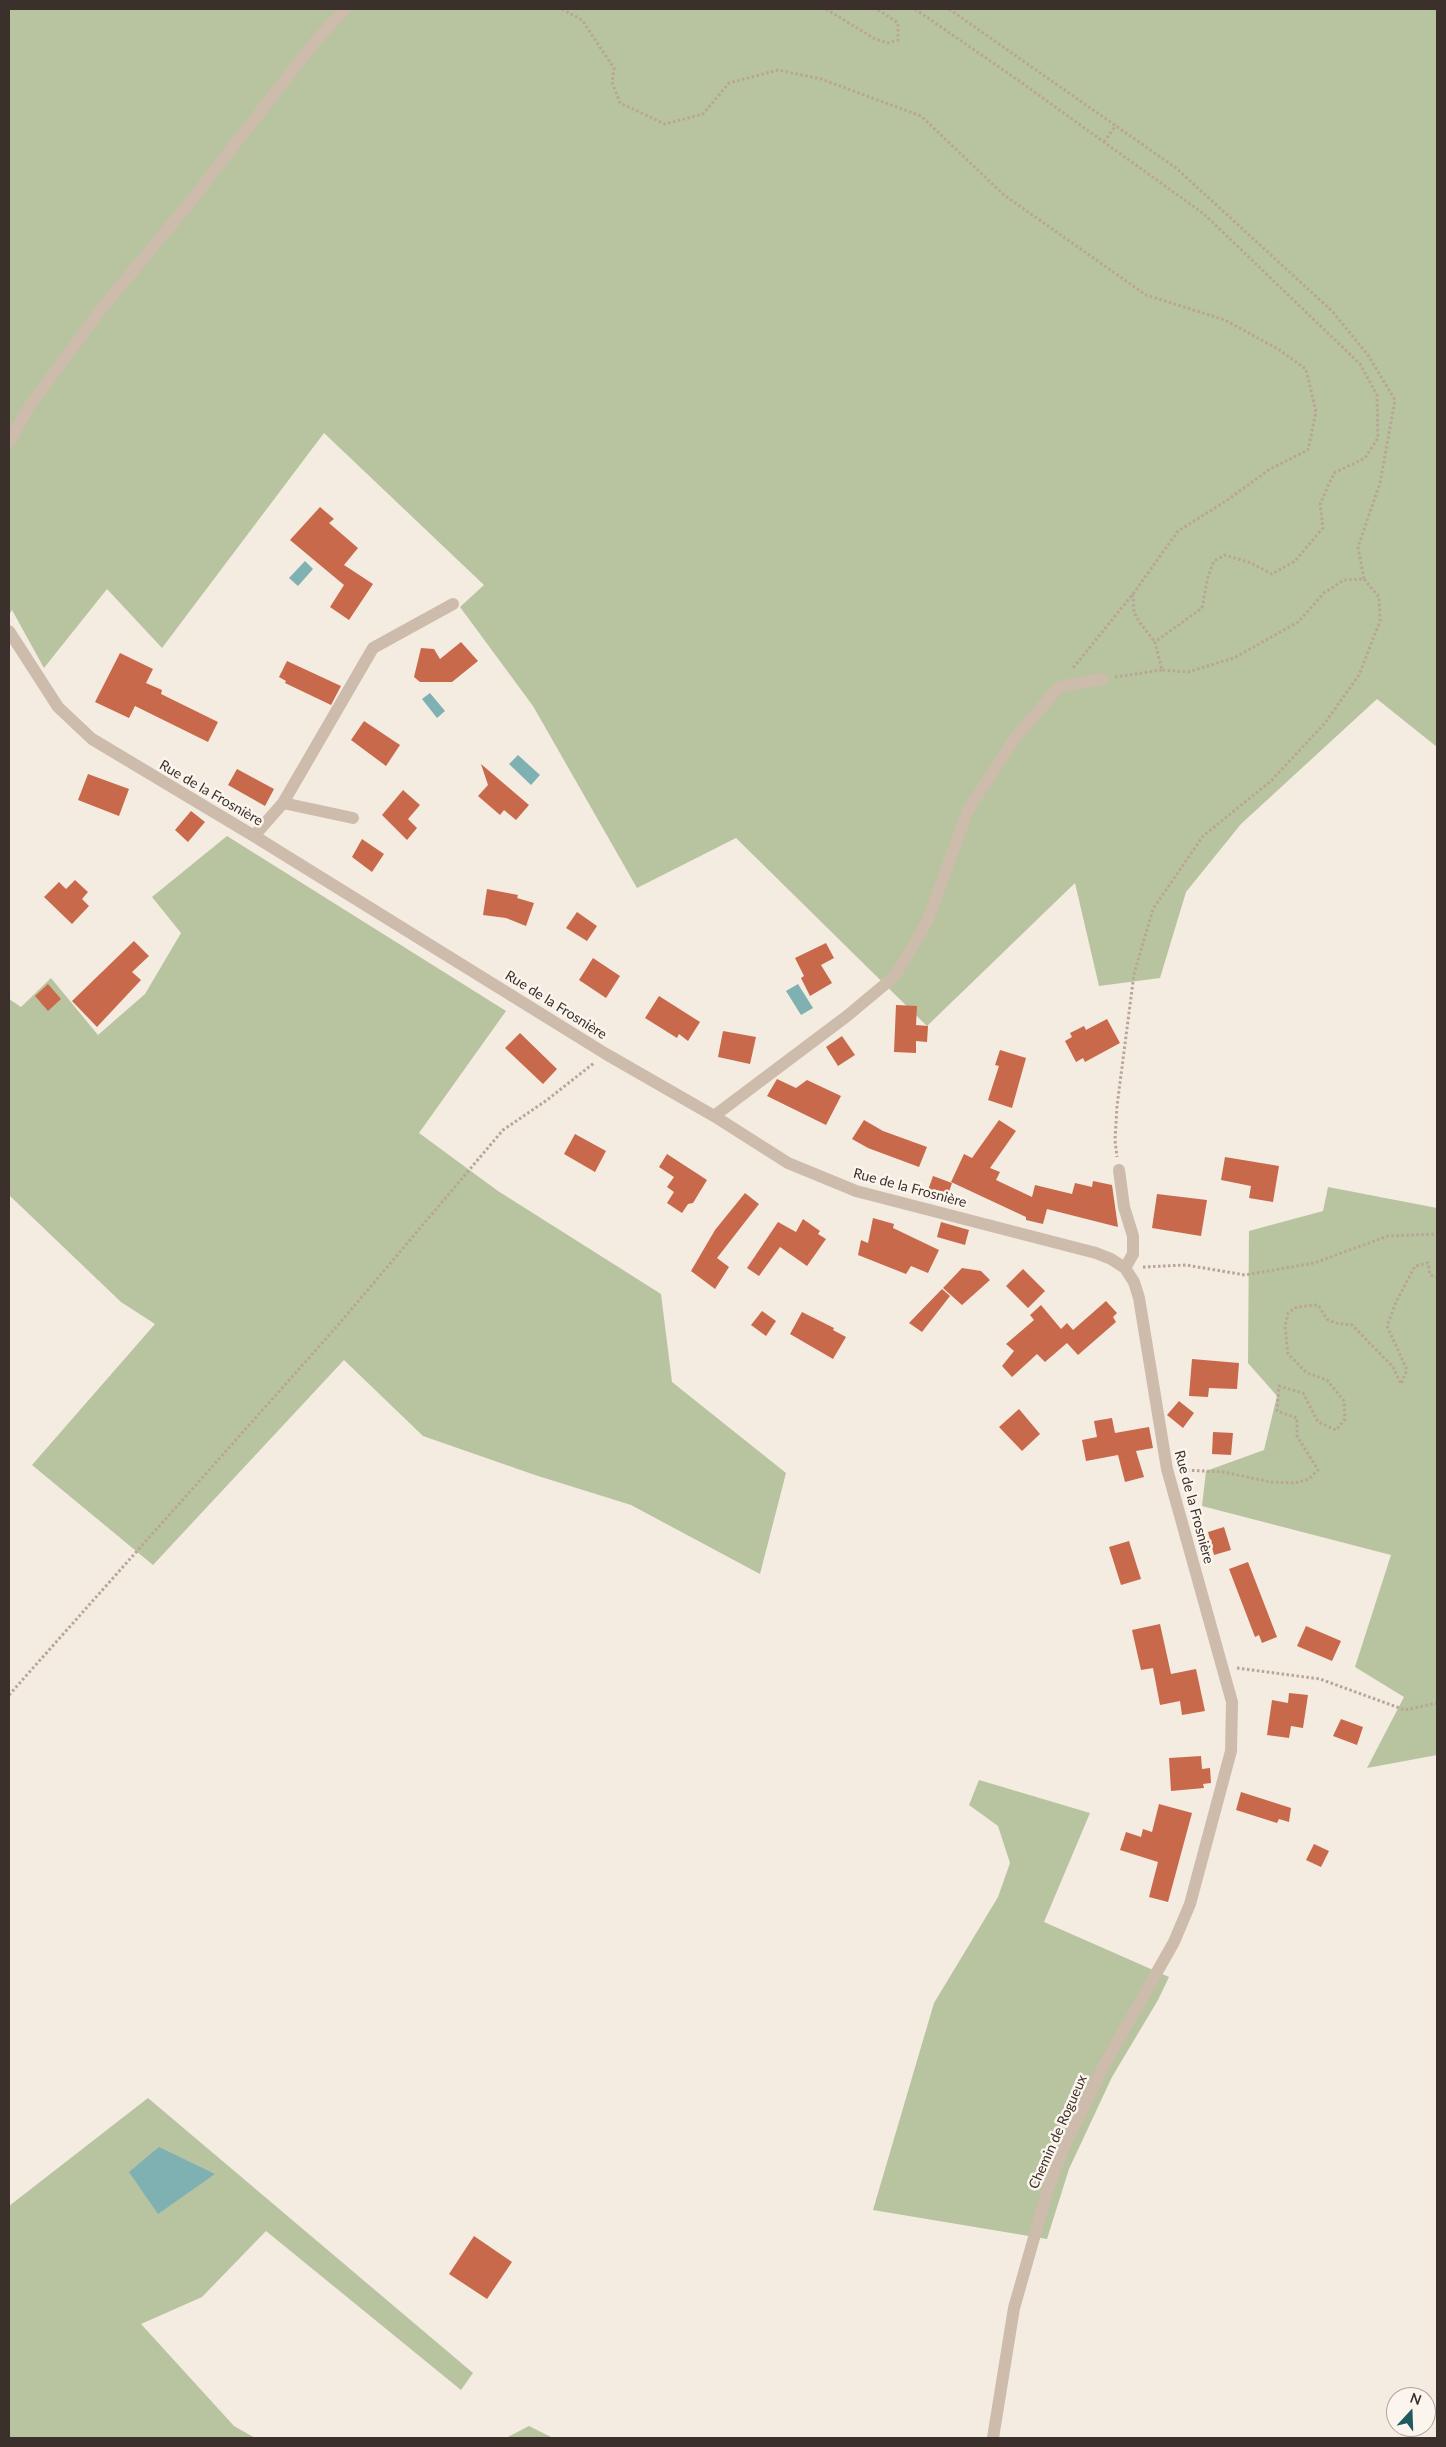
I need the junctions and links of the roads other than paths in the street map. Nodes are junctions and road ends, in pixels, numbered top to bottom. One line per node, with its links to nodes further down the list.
1 (345, 9): 2 (street)
2 (9, 443)
3 (453, 604): 6 (street)
4 (9, 631): 8 (street, Rue de la Frosnière)
5 (1102, 679): 9 (street)
6 (283, 803): 7 (street); 8 (street)
7 (353, 818)
8 (254, 836): 9 (street, Rue de la Frosnière)
9 (714, 1116): 11 (street, Rue de la Frosnière)
10 (1119, 1170): 11 (street)
11 (1124, 1268): 12 (street, Rue de la Frosnière)
12 (1174, 1942): 13 (street, Chemin de Rogueux)
13 (993, 2438)

